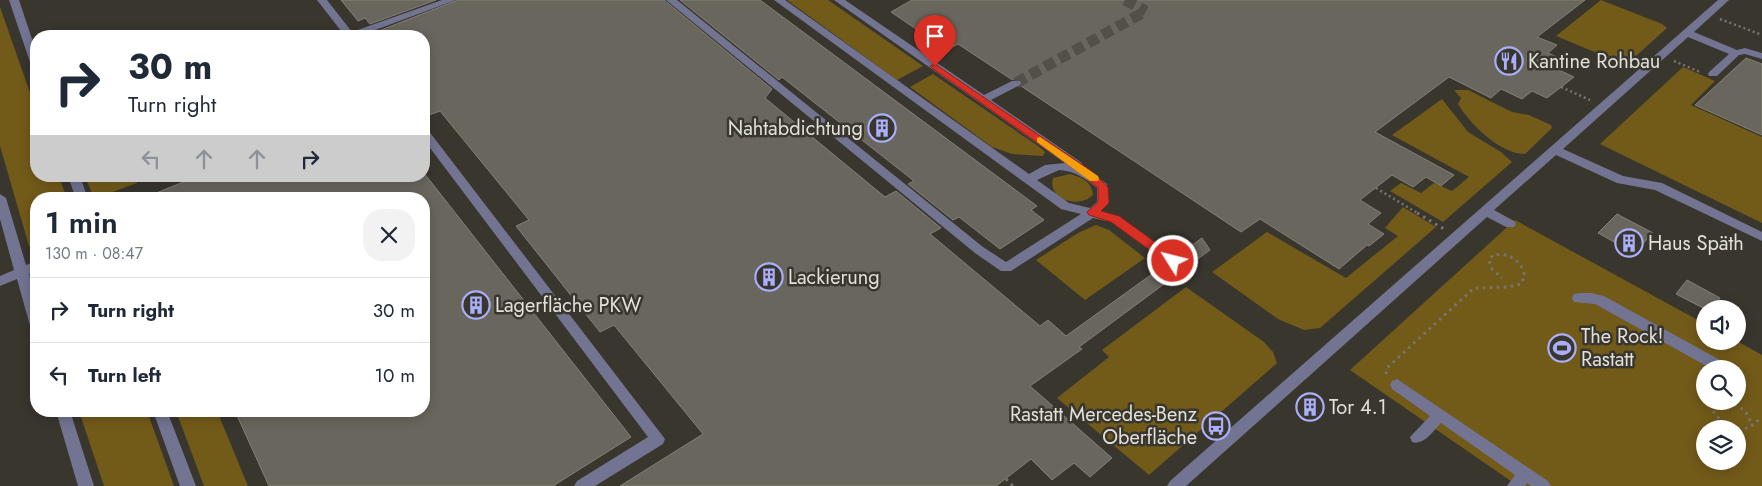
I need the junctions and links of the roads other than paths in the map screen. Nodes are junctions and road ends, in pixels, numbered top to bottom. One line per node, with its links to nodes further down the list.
1 (14, 0): 11 (lane)
2 (322, 0): 8 (lane)
3 (451, 0): 9 (lane)
4 (671, 0): 23 (lane)
5 (779, 0): 20 (lane)
6 (839, 0): 16 (lane)
7 (1724, 0): 10 (lane)
8 (345, 30)
9 (367, 30)
10 (1687, 33): 12 (lane); 18 (lane)
11 (30, 47)
12 (1736, 53): 13 (lane); 14 (lane)
13 (1762, 56)
14 (1709, 74)
15 (1016, 83): 16 (lane)
16 (983, 100): 19 (lane)
17 (430, 141): 41 (lane)
18 (1555, 150): 22 (lane); 25 (lane)
19 (1086, 172): 20 (lane); 23 (lane)
20 (1029, 179): 23 (lane)
21 (0, 198): 28 (lane)
22 (1486, 211): 24 (lane); 42 (lane)
23 (1093, 212): 26 (lane)
24 (1510, 224)
25 (1762, 238)
26 (1173, 261)
27 (30, 268): 28 (lane)
28 (21, 272): 29 (lane); 31 (lane)
29 (0, 281)
30 (1579, 298): 32 (lane)
31 (30, 302)
32 (1708, 360)
33 (1397, 386): 34 (lane)
34 (1440, 416): 37 (lane); 38 (lane)
35 (65, 417): 39 (lane)
36 (162, 417): 40 (lane)
37 (1418, 437)
38 (1525, 474): 43 (lane); 44 (lane)
39 (86, 486)
40 (188, 486)
41 (582, 486)
42 (1175, 486)
43 (1515, 486)
44 (1543, 486)

